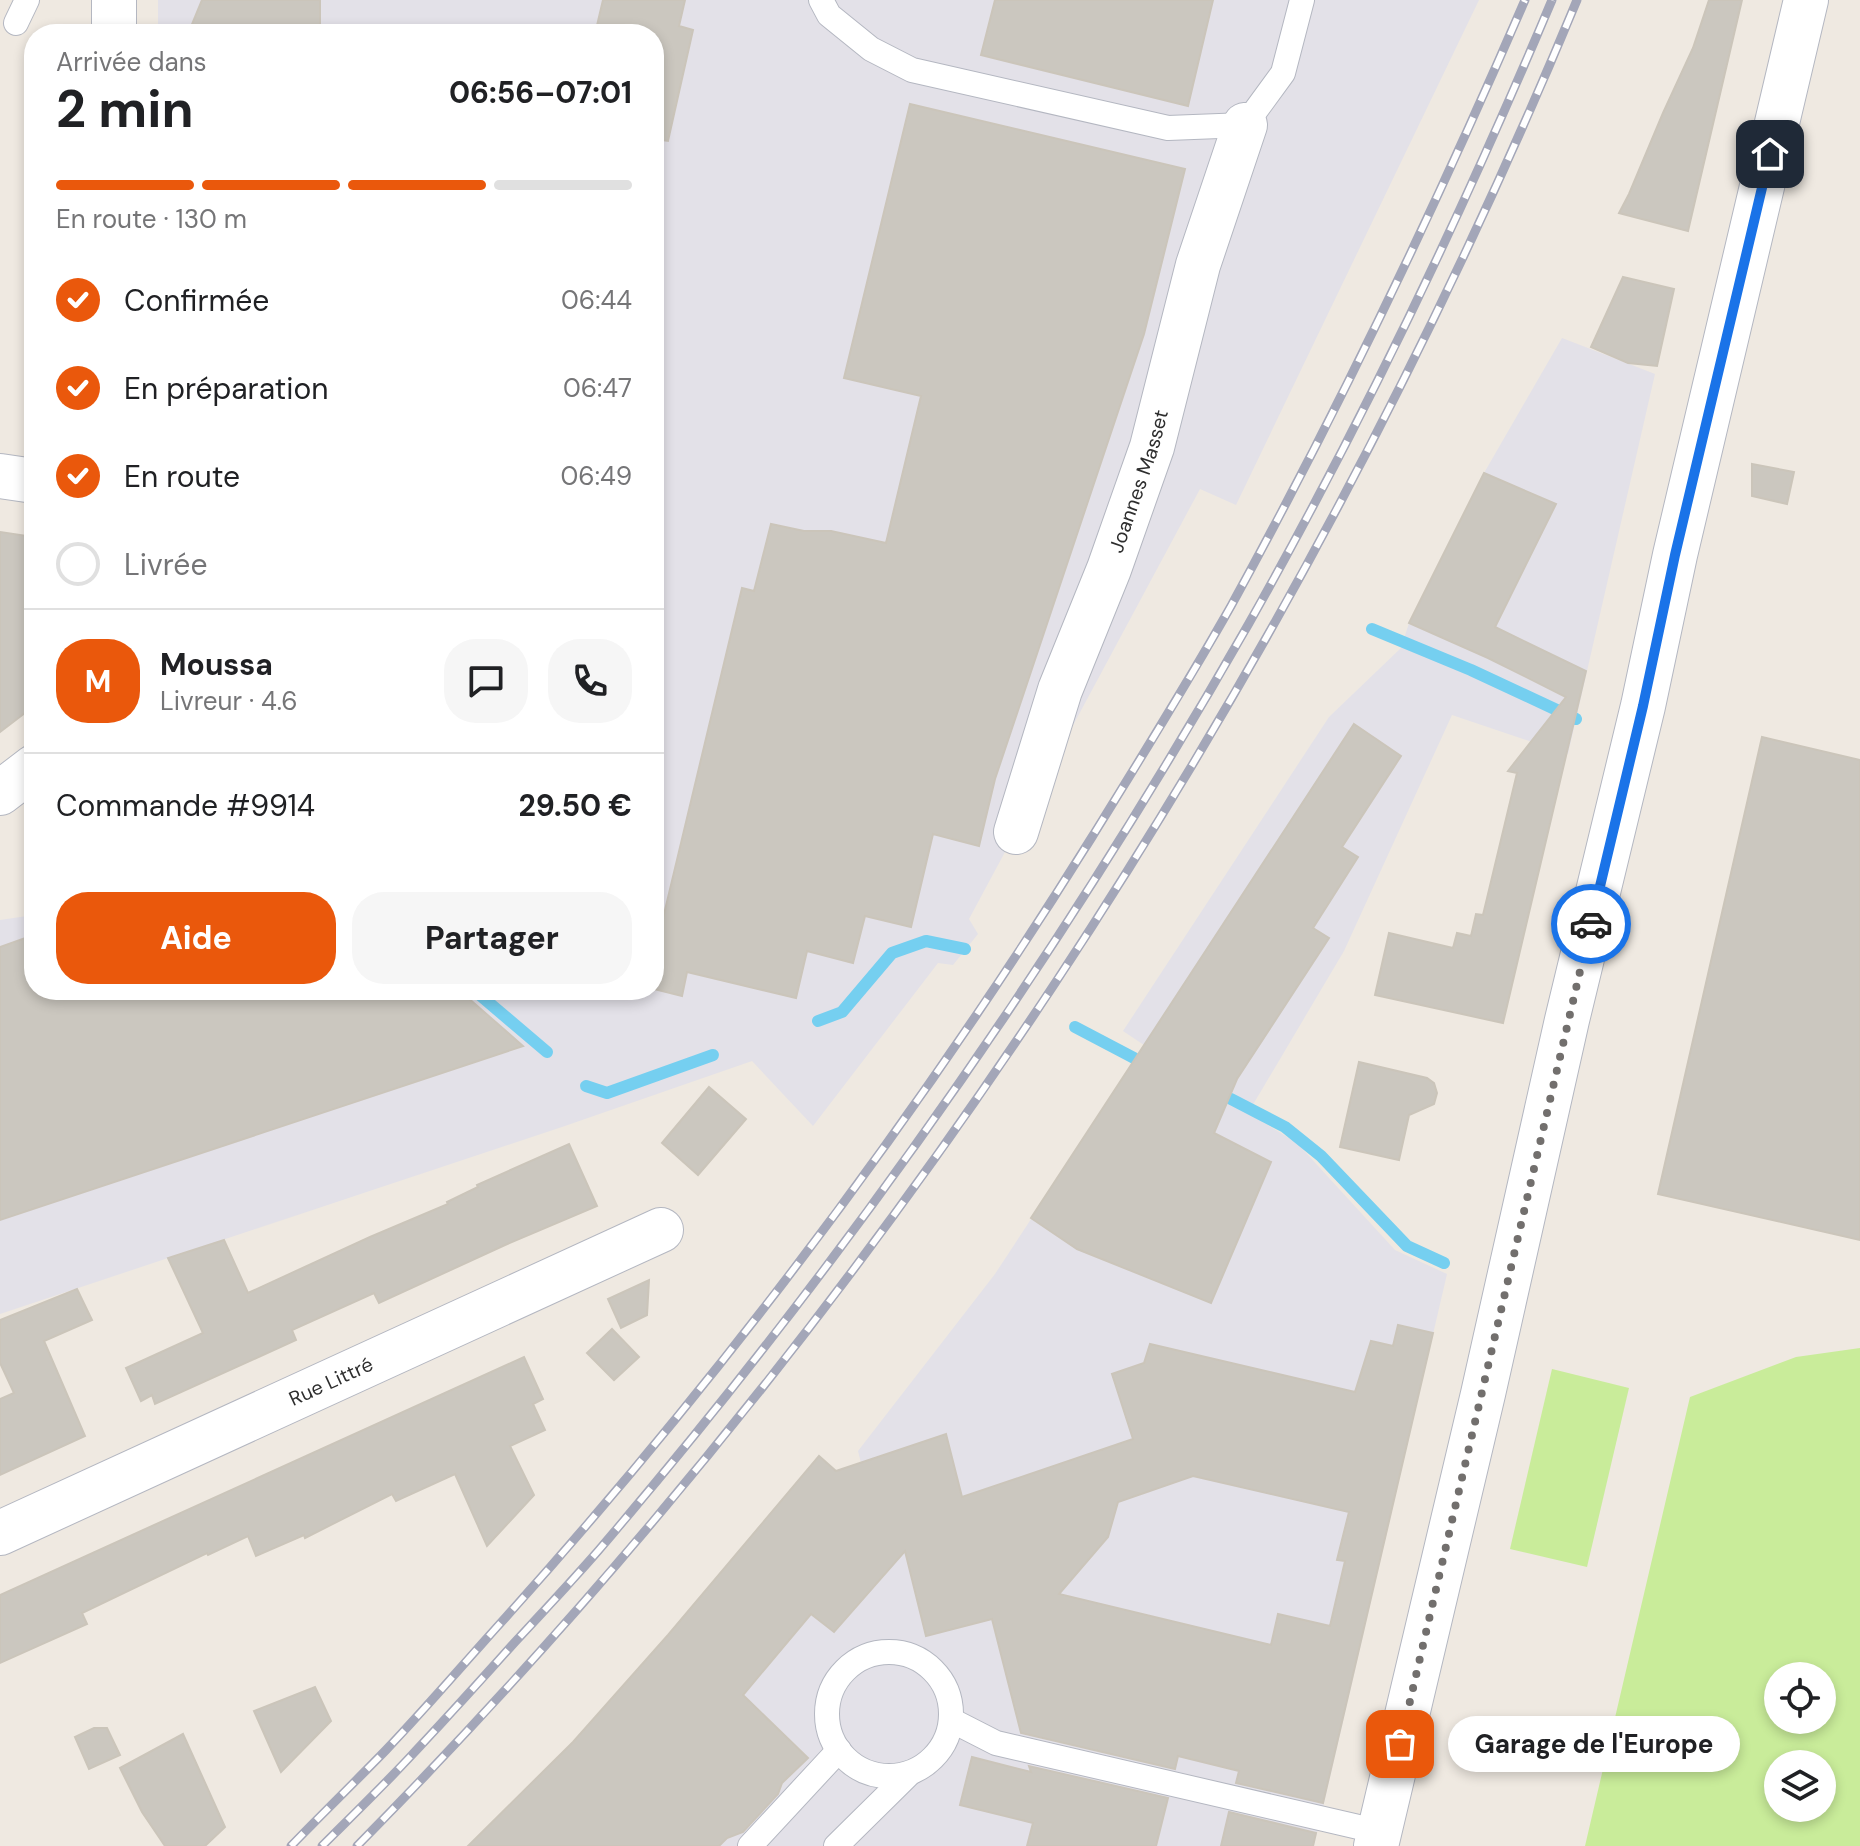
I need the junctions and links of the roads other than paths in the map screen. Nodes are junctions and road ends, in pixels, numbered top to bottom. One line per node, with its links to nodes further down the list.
1 (27, 0): 6 (lane)
2 (114, 0): 7 (main road)
3 (821, 0): 8 (lane)
4 (1302, 0): 8 (lane)
5 (1806, 0): 19 (main road)
6 (16, 23)
7 (114, 24)
8 (1245, 125): 13 (main road, Joannes Masset)
9 (0, 476): 10 (main road)
10 (24, 480)
11 (24, 775): 12 (main road)
12 (0, 793)
13 (1016, 832)
14 (661, 1230): 15 (main road, Rue Littré)
15 (0, 1533)
16 (951, 1720): 17 (lane); 18 (lane); 19 (lane)
17 (839, 1750): 18 (lane); 20 (lane)
18 (910, 1773): 21 (lane)
19 (1378, 1839)
20 (760, 1843)
21 (836, 1846)

